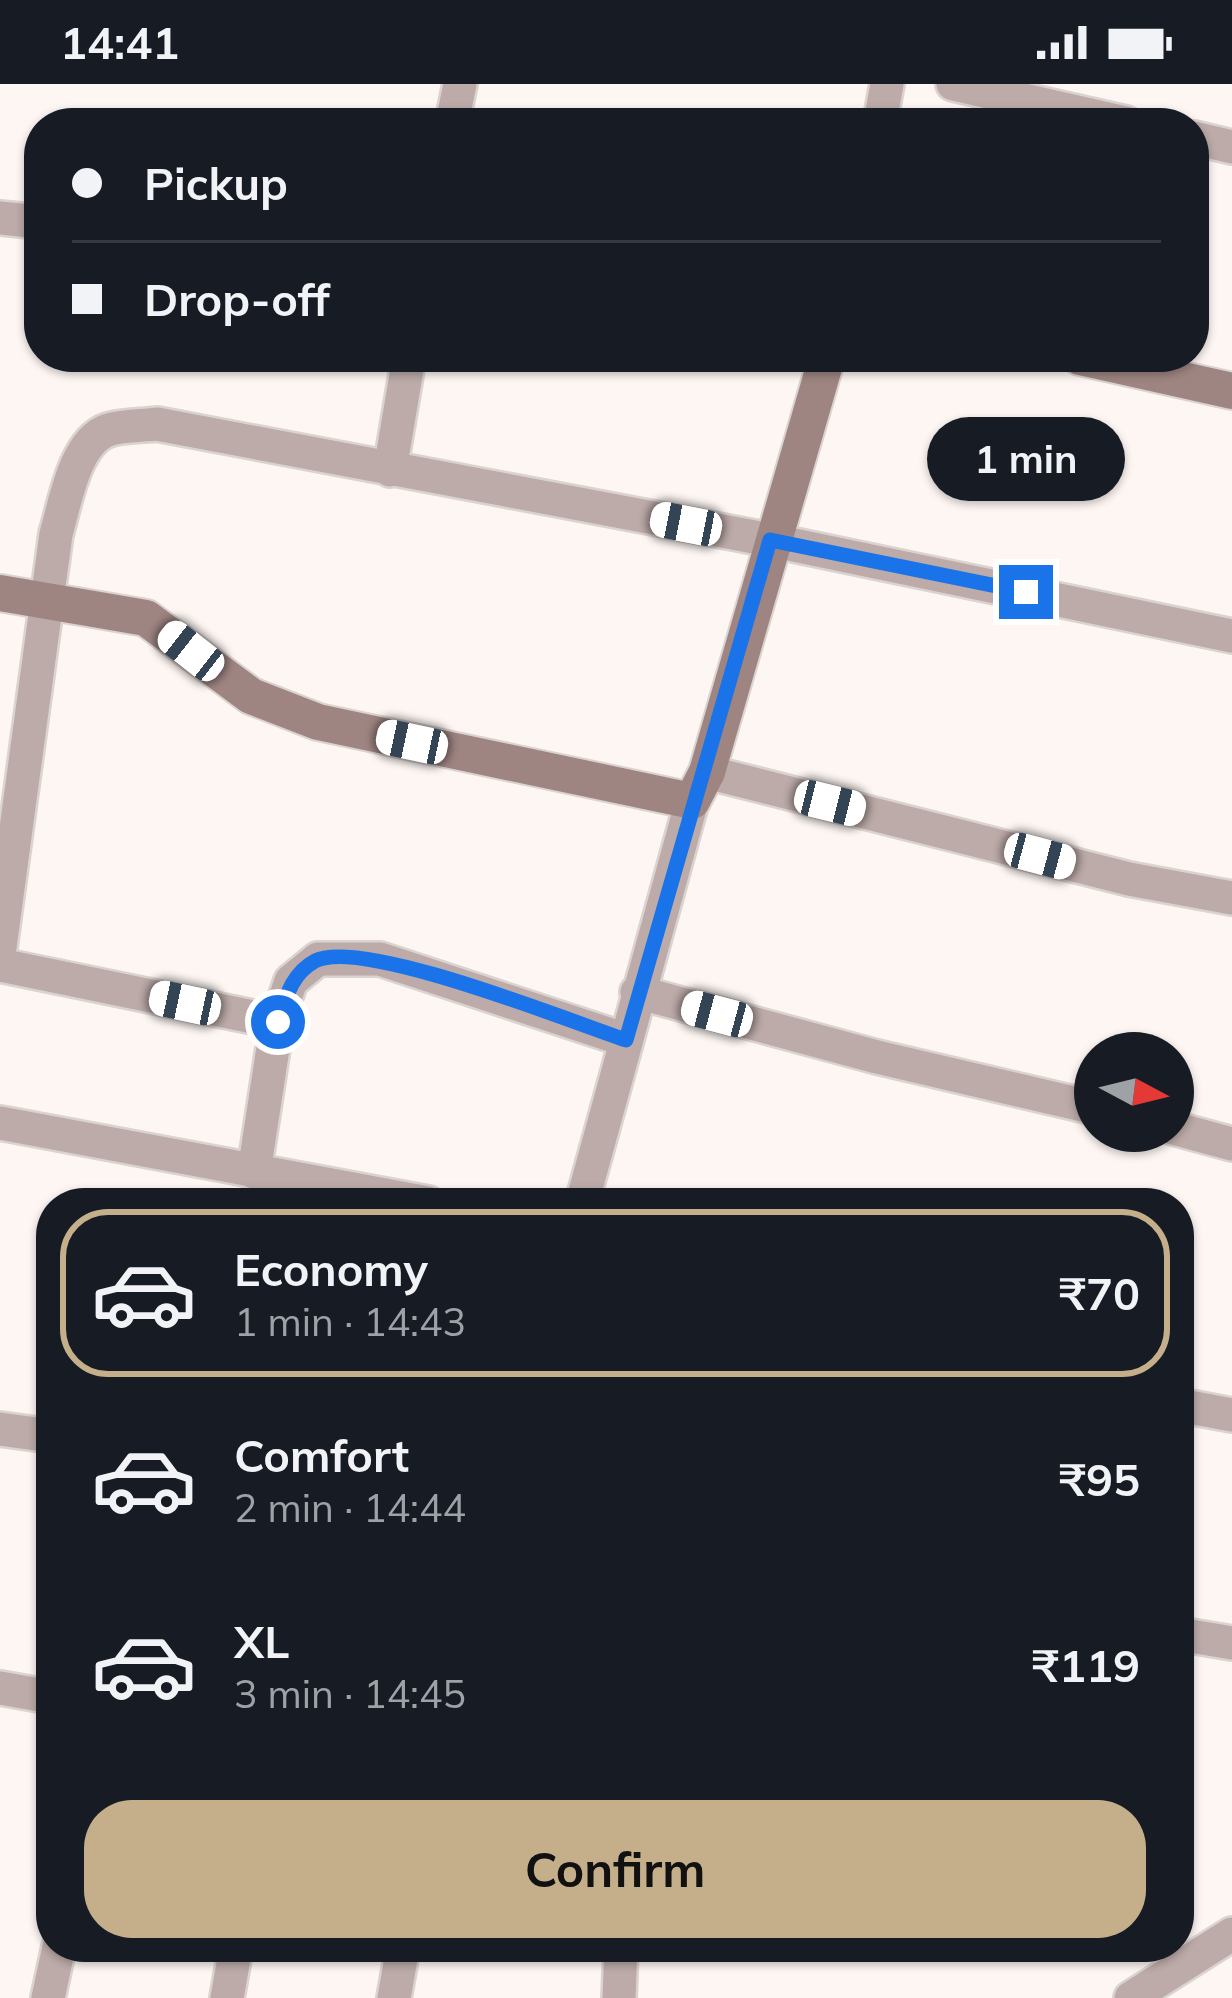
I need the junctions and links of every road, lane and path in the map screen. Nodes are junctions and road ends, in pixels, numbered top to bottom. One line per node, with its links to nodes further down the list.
1 (953, 84): 2 (street)
2 (1059, 108)
3 (406, 372): 7 (street)
4 (821, 372): 8 (street)
5 (1145, 372): 6 (street)
6 (1232, 392)
7 (390, 470): 8 (street); 10 (street)
8 (770, 540): 11 (street); 12 (street)
9 (0, 592): 10 (street)
10 (48, 598): 12 (street); 14 (street)
11 (1232, 636)
12 (699, 787): 13 (street); 16 (street)
13 (1232, 898)
14 (0, 947)
15 (0, 964): 17 (street)
16 (637, 992): 18 (street); 19 (street)
17 (278, 1022): 18 (street); 23 (street)
18 (626, 1040): 25 (street)
19 (1074, 1103)
20 (0, 1123): 23 (street)
21 (1194, 1134): 22 (street)
22 (1232, 1144)
23 (254, 1172): 24 (street)
24 (325, 1188)
25 (586, 1188)
26 (1194, 1409): 27 (street)
27 (1232, 1415)
28 (0, 1430): 29 (street)
29 (36, 1434)
30 (1194, 1637): 31 (street)
31 (1232, 1643)
32 (0, 1688): 33 (street)
33 (36, 1694)
34 (1232, 1934): 35 (street)
35 (1194, 1958)
36 (56, 1962): 41 (street)
37 (233, 1962): 42 (street)
38 (400, 1962): 43 (street)
39 (620, 1962): 44 (street)
40 (1188, 1962): 45 (street)
41 (48, 1998)
42 (227, 1998)
43 (394, 1998)
44 (619, 1998)
45 (1131, 1998)

